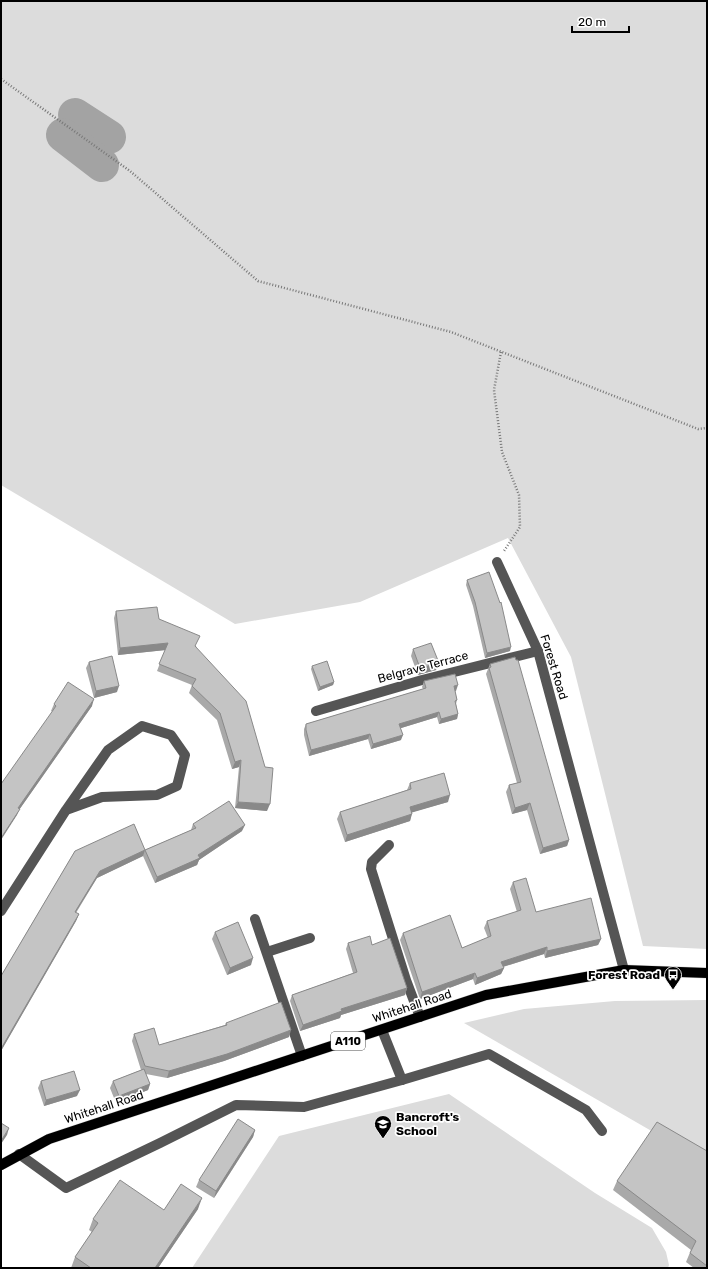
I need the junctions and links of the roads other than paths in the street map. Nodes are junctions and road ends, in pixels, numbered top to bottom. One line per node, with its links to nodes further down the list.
1 (497, 562): 2 (street, Forest Road)
2 (538, 651): 3 (street, Belgrave Terrace); 10 (street, Forest Road)
3 (316, 711)
4 (66, 810): 4 (street); 6 (street)
5 (389, 845): 12 (street)
6 (1, 911)
7 (255, 919): 9 (street)
8 (310, 938): 9 (street)
9 (267, 952): 14 (street)
10 (624, 970): 11 (main road, Whitehall Road / A110); 12 (main road, Whitehall Road / A110)
11 (707, 972)
12 (420, 1017): 13 (main road, Whitehall Road / A110)
13 (382, 1030): 14 (main road, Whitehall Road / A110); 15 (street)
14 (302, 1056): 17 (main road, Whitehall Road / A110)
15 (402, 1080): 16 (street); 17 (street)
16 (602, 1131)
17 (19, 1154): 18 (main road, Whitehall Road / A110)
18 (1, 1164)

